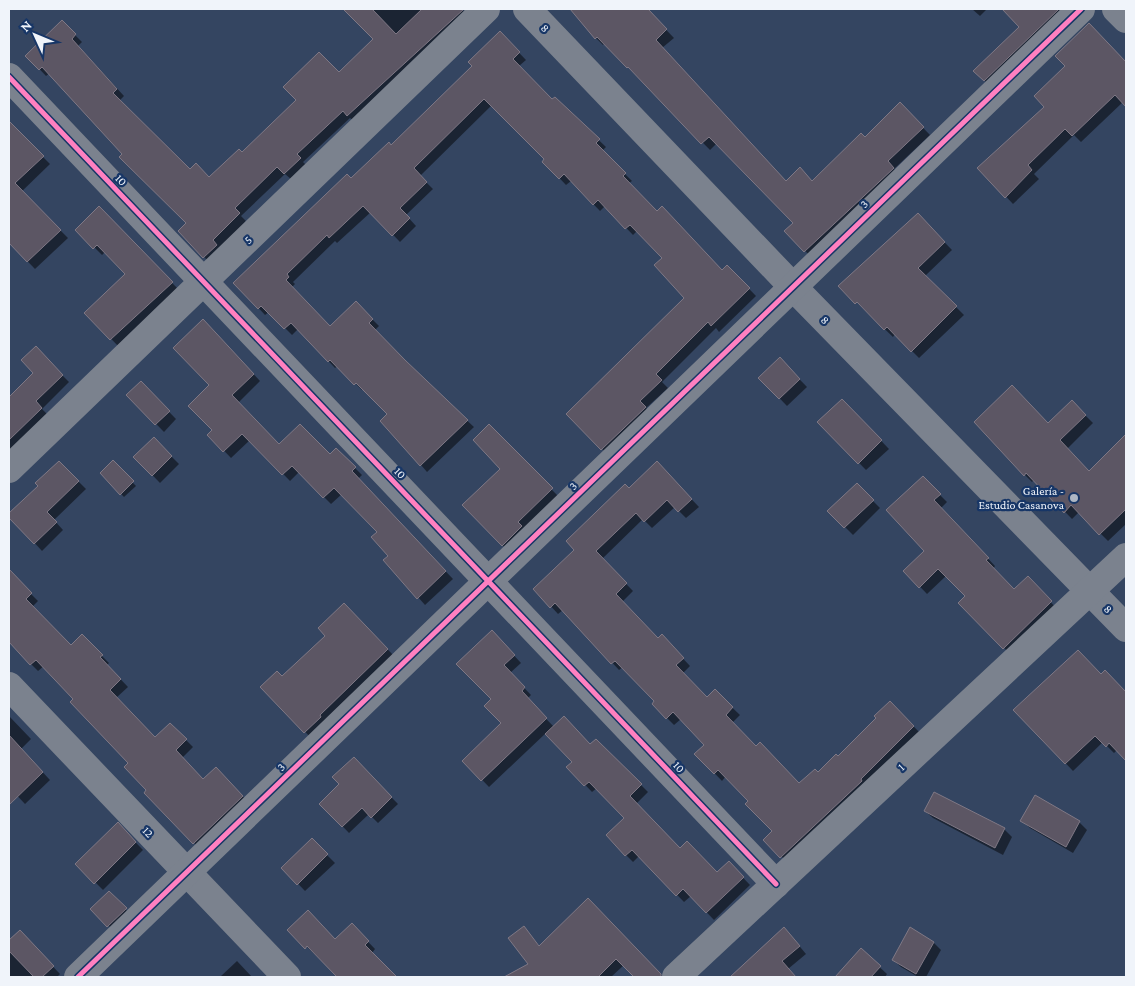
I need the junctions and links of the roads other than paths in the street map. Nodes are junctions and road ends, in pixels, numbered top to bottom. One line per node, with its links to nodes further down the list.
1 (486, 9): 7 (street, 5)
2 (527, 9): 8 (street, 8)
3 (1081, 9): 8 (street, 3)
4 (1116, 9): 5 (street)
5 (1126, 19)
6 (9, 77): 7 (street, 10)
7 (204, 282): 9 (street, 5); 11 (street, 10)
8 (793, 287): 11 (street, 3); 12 (street, 8)
9 (9, 469)
10 (1126, 557): 12 (street, 1)
11 (489, 580): 15 (street, 3); 16 (street, 10)
12 (1091, 591): 13 (street, 8); 16 (street, 1)
13 (1126, 628)
14 (9, 686): 15 (street, 12)
15 (187, 872): 17 (street, 3); 18 (street, 12)
16 (776, 884): 19 (street, 1)
17 (78, 977)
18 (287, 977)
19 (676, 977)

